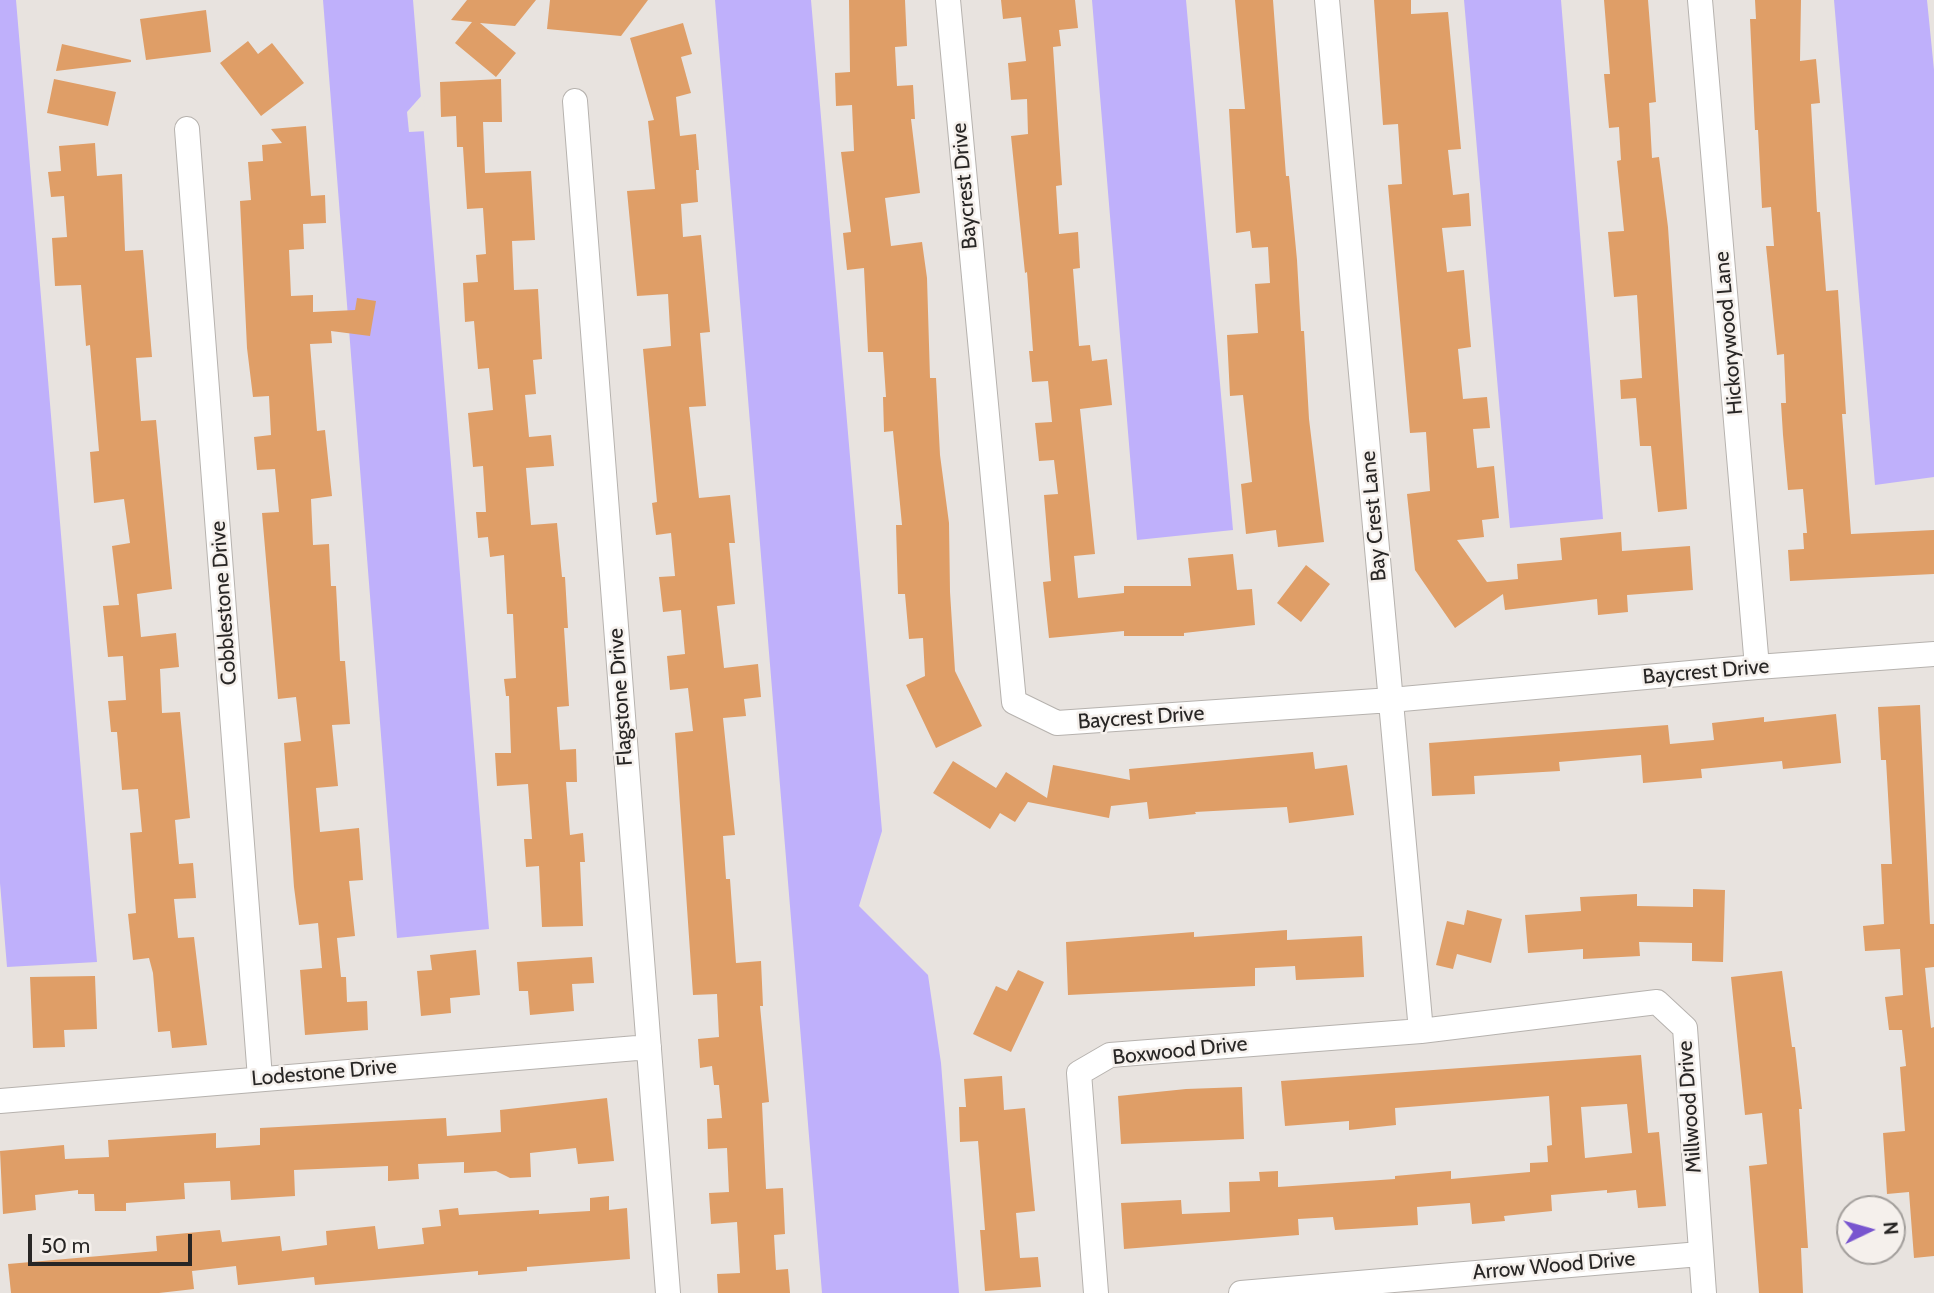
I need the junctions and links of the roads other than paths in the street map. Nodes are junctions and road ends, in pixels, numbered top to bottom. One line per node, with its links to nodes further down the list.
1 (948, 0): 8 (street, Baycrest Drive)
2 (1326, 0): 8 (street, Bay Crest Lane)
3 (1700, 0): 7 (street, Hickorywood Lane)
4 (575, 101): 10 (street, Flagstone Drive)
5 (187, 129): 11 (street, Cobblestone Drive)
6 (1934, 654): 7 (street, Baycrest Drive)
7 (1757, 667): 8 (street, Baycrest Drive)
8 (1391, 700): 9 (street, Bay Crest Lane)
9 (1421, 1031): 13 (street, Millwood Drive); 15 (street, Boxwood Drive)
10 (649, 1047): 11 (street, Lodestone Drive); 14 (street, Flagstone Drive)
11 (260, 1078): 12 (street, Lodestone Drive)
12 (0, 1101)
13 (1700, 1254): 16 (street, Arrow Wood Drive); 17 (street, Millwood Drive)
14 (668, 1293)
15 (1096, 1293)
16 (1241, 1293)
17 (1704, 1293)

